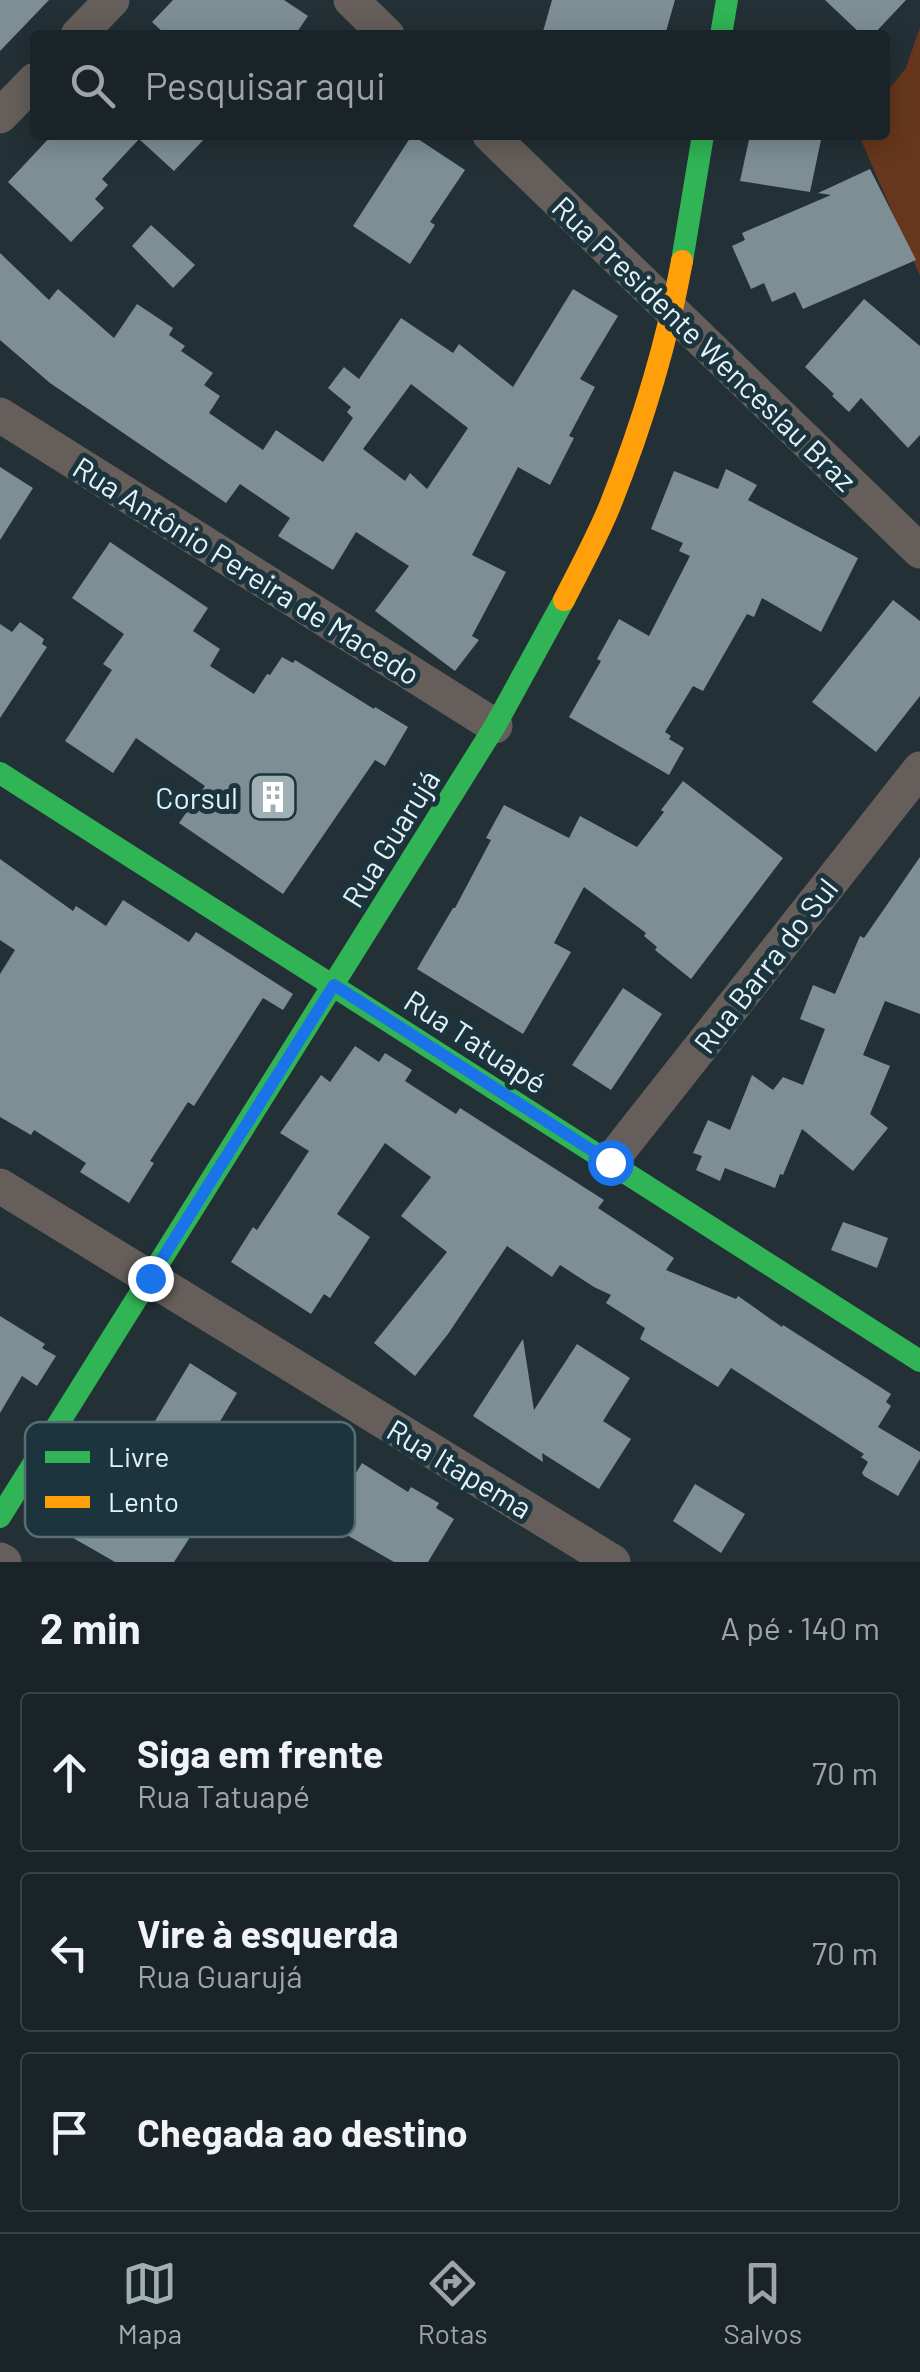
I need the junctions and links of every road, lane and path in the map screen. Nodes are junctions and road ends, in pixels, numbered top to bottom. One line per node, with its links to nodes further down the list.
1 (112, 0): 4 (street)
2 (351, 0): 5 (street)
3 (727, 0): 6 (street)
4 (83, 30)
5 (382, 30)
6 (722, 30)
7 (30, 85): 8 (street)
8 (0, 116)
9 (495, 140): 11 (street, Rua Presidente Wenceslau Braz)
10 (702, 140): 11 (street, Rua Guarujá)
11 (672, 311): 13 (street, Rua Presidente Wenceslau Braz); 14 (street, Rua Guarujá)
12 (0, 415): 14 (street, Rua Antônio Pereira de Macedo)
13 (920, 551)
14 (495, 726): 17 (street, Rua Guarujá)
15 (920, 768): 18 (street, Rua Barra do Sul)
16 (0, 772): 17 (street, Rua Tatuapé)
17 (334, 985): 18 (street, Rua Tatuapé); 20 (street, Rua Guarujá)
18 (610, 1162): 21 (street, Rua Tatuapé)
19 (0, 1186): 20 (street, Rua Itapema)
20 (150, 1278): 22 (street, Rua Guarujá); 25 (street, Rua Itapema)
21 (920, 1361)
22 (60, 1422)
23 (25, 1477): 24 (street, Rua Guarujá)
24 (0, 1517)
25 (613, 1562)

